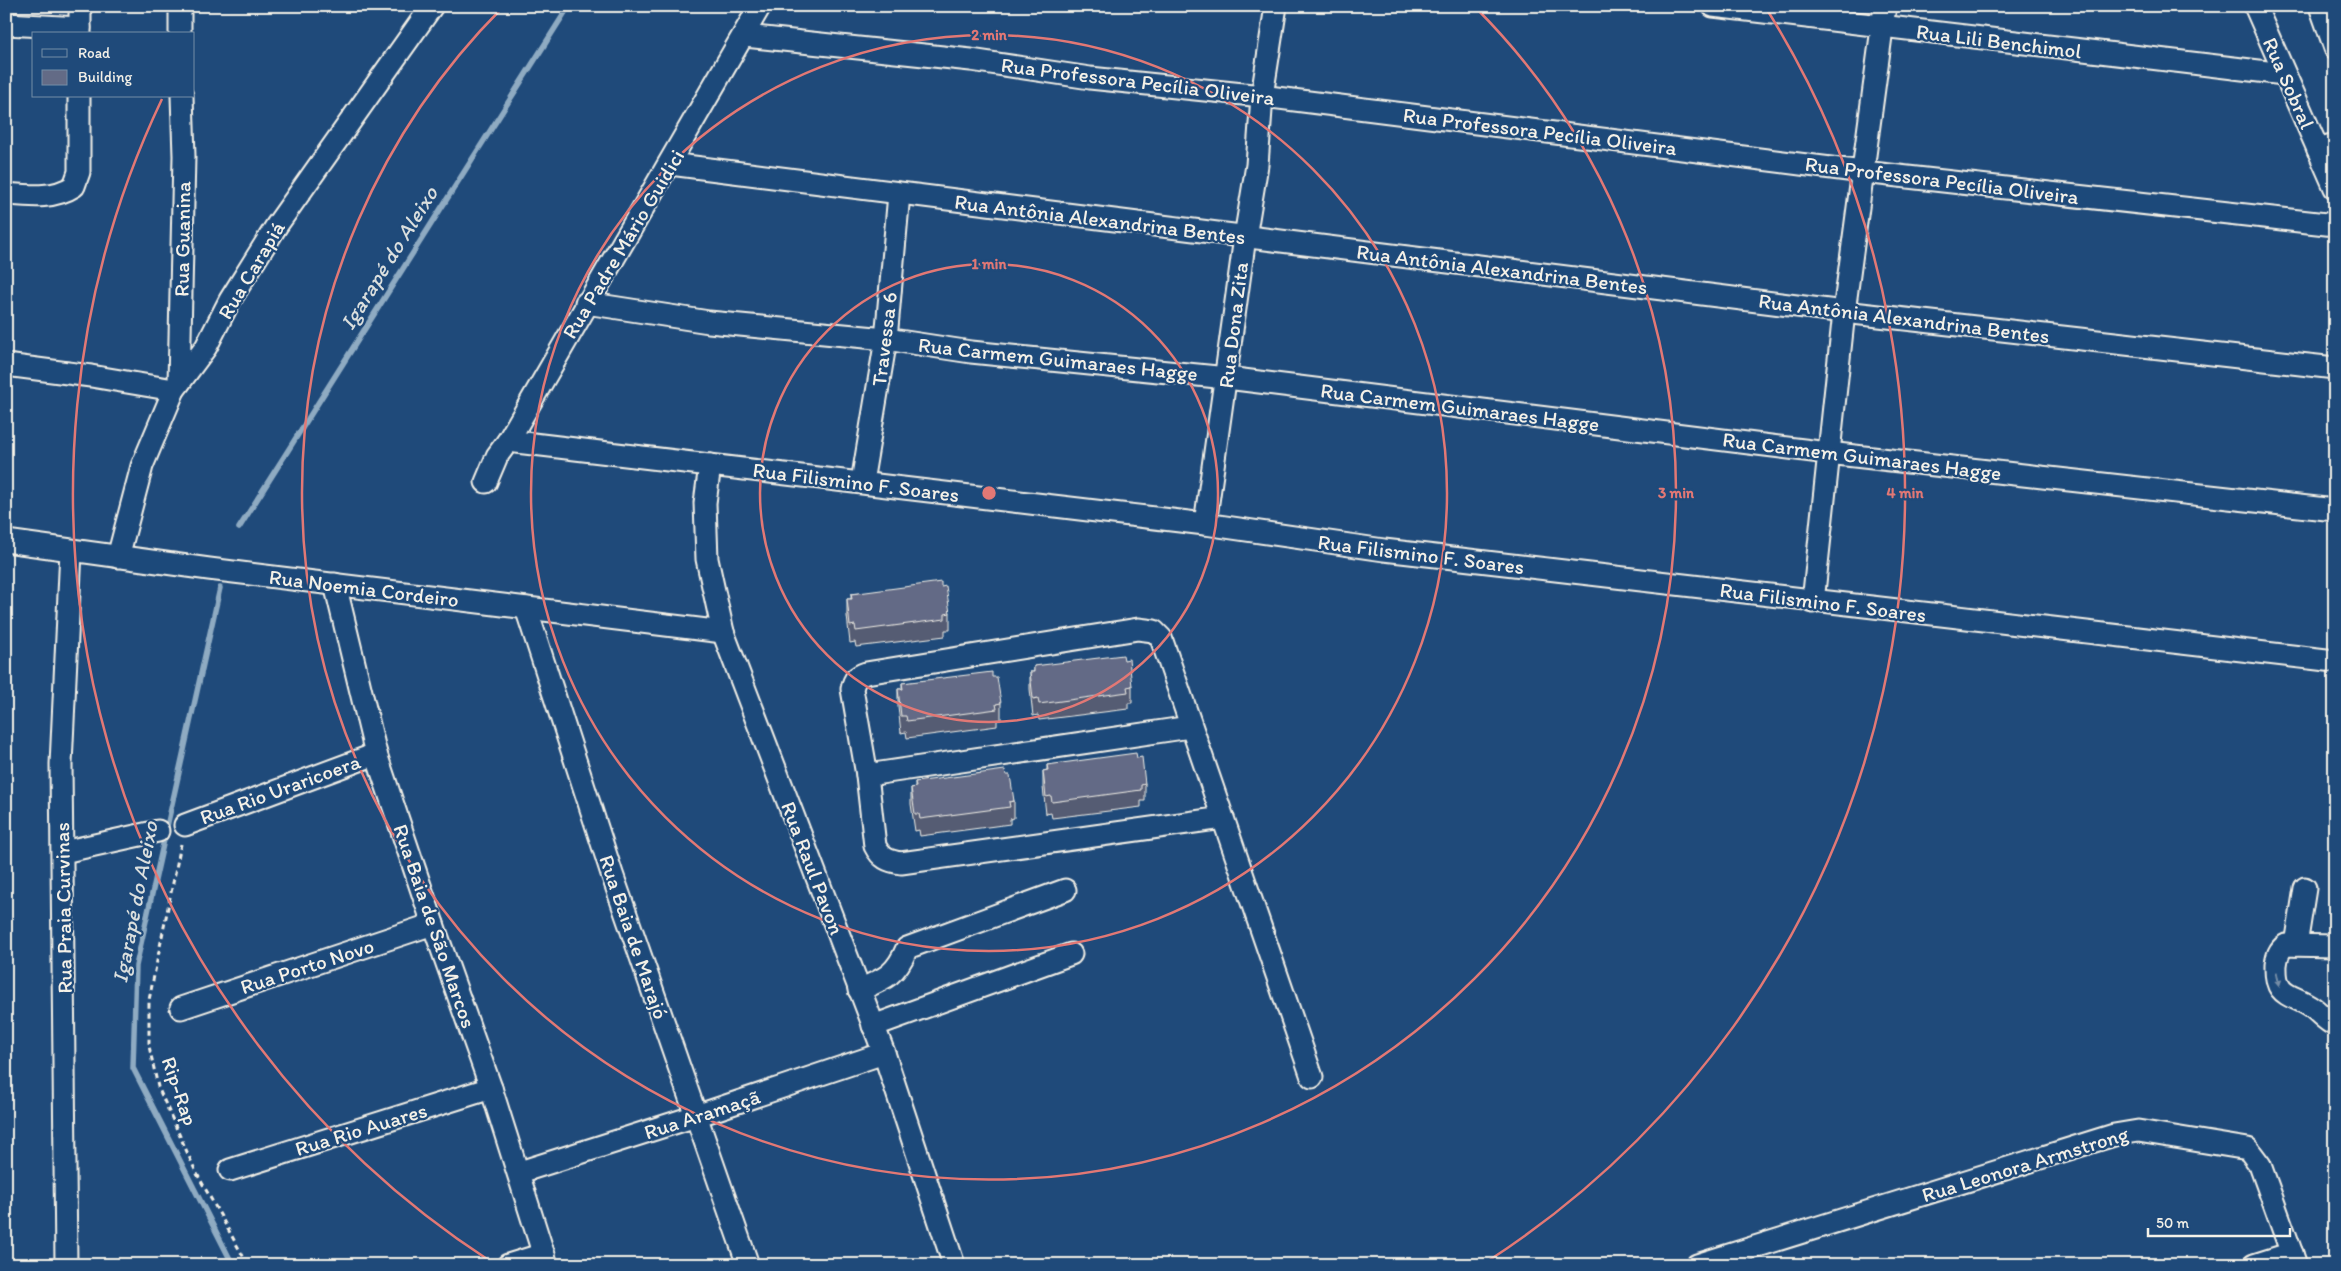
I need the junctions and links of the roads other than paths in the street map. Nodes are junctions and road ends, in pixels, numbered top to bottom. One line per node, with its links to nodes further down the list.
1 (80, 6): 12 (street)
2 (180, 6): 13 (street)
3 (760, 6): 14 (street, Rua Padre Mário Guidici)
4 (1276, 6): 17 (street, Rua Dona Zita)
5 (1713, 6): 11 (street, Rua Lili Benchimol)
6 (1885, 6): 11 (street)
7 (2255, 6): 16 (street, Rua Sobral)
8 (2320, 6): 15 (street)
9 (431, 7): 34 (street, Rua Carapiá)
10 (6, 24): 12 (street)
11 (1882, 28): 16 (street, Rua Lili Benchimol); 22 (street)
12 (80, 31)
13 (180, 32)
14 (745, 36): 17 (street, Rua Professora Pecília Oliveira); 21 (street, Rua Padre Mário Guidici)
15 (2335, 48)
16 (2284, 74): 20 (street, Rua Sobral)
17 (1262, 96): 22 (street, Rua Professora Pecília Oliveira); 27 (street, Rua Dona Zita)
18 (79, 98): 24 (street)
19 (182, 98): 34 (street, Rua Guanina)
20 (2326, 147): 23 (street, Rua Sobral)
21 (670, 164): 25 (street, Rua Antônia Alexandrina Bentes); 28 (street, Rua Padre Mário Guidici)
22 (1863, 172): 26 (street, Rua Professora Pecília Oliveira); 29 (street)
23 (2335, 188)
24 (6, 194)
25 (899, 194): 27 (street, Rua Antônia Alexandrina Bentes); 30 (street, Travessa 6)
26 (2335, 225)
27 (1244, 237): 29 (street, Rua Antônia Alexandrina Bentes); 33 (street, Rua Dona Zita)
28 (586, 304): 30 (street, Rua Carmem Guimaraes Hagge); 35 (street, Rua Padre Mário Guidici)
29 (1844, 312): 32 (street, Rua Antônia Alexandrina Bentes); 36 (street)
30 (886, 339): 33 (street, Rua Carmem Guimaraes Hagge); 39 (street, Travessa 6)
31 (6, 365): 34 (street)
32 (2335, 368)
33 (1226, 378): 36 (street, Rua Carmem Guimaraes Hagge); 41 (street, Rua Dona Zita)
34 (176, 386): 44 (street, Rua Carapiá)
35 (508, 441): 37 (street, Rua Filismino F. Soares); 38 (street, Rua Padre Mário Guidici)
36 (1828, 452): 40 (street, Rua Carmem Guimaraes Hagge); 46 (street)
37 (710, 465): 39 (street, Rua Filismino F. Soares); 48 (street, Rua Raul Pavon)
38 (486, 482)
39 (862, 482): 41 (street, Rua Filismino F. Soares)
40 (2335, 510)
41 (1204, 524): 46 (street, Rua Filismino F. Soares)
42 (6, 541): 43 (street, Rua Noemia Cordeiro)
43 (71, 551): 44 (street, Rua Noemia Cordeiro); 56 (street, Rua Praia Curvinas)
44 (118, 557): 45 (street, Rua Noemia Cordeiro)
45 (336, 584): 47 (street, Rua Noemia Cordeiro); 51 (street, Rua Baia de São Marcos)
46 (1813, 602): 49 (street, Rua Filismino F. Soares)
47 (526, 608): 48 (street, Rua Noemia Cordeiro); 70 (street, Rua Baia de Marajó)
48 (723, 632): 63 (street, Rua Raul Pavon)
49 (2335, 661)
50 (1190, 727): 52 (street); 52 (street); 53 (street)
51 (376, 754): 54 (street, Rua Rio Uraricoera); 59 (street, Rua Baia de São Marcos)
52 (867, 775): 53 (street)
53 (1223, 818): 68 (street)
54 (184, 825)
55 (158, 831): 56 (street)
56 (62, 852): 75 (street, Rua Praia Curvinas)
57 (2306, 888): 60 (street)
58 (1065, 890): 63 (street)
59 (433, 924): 64 (street, Rua Porto Novo); 69 (street, Rua Baia de São Marcos)
60 (2296, 945): 61 (street); 65 (street, one-way to 65)
61 (2335, 946)
62 (1071, 954): 66 (street)
63 (860, 990): 66 (street, Rua Raul Pavon)
64 (181, 1008)
65 (2335, 1025)
66 (873, 1026): 67 (street, Rua Raul Pavon)
67 (884, 1053): 70 (street, Rua Aramaçã); 78 (street, Rua Raul Pavon)
68 (1312, 1077)
69 (492, 1088): 71 (street, Rua Rio Auares); 72 (street, Rua Baia de São Marcos)
70 (696, 1116): 72 (street, Rua Aramaçã); 77 (street, Rua Baia de Marajó)
71 (230, 1170)
72 (520, 1172): 73 (street, Rua Baia de São Marcos)
73 (545, 1259): 76 (street)
74 (2294, 1259): 79 (street, Rua Leonora Armstrong); 80 (street, Rua Leonora Armstrong)
75 (66, 1265)
76 (508, 1265)
77 (748, 1265)
78 (954, 1265)
79 (1697, 1265)
80 (2254, 1265)

